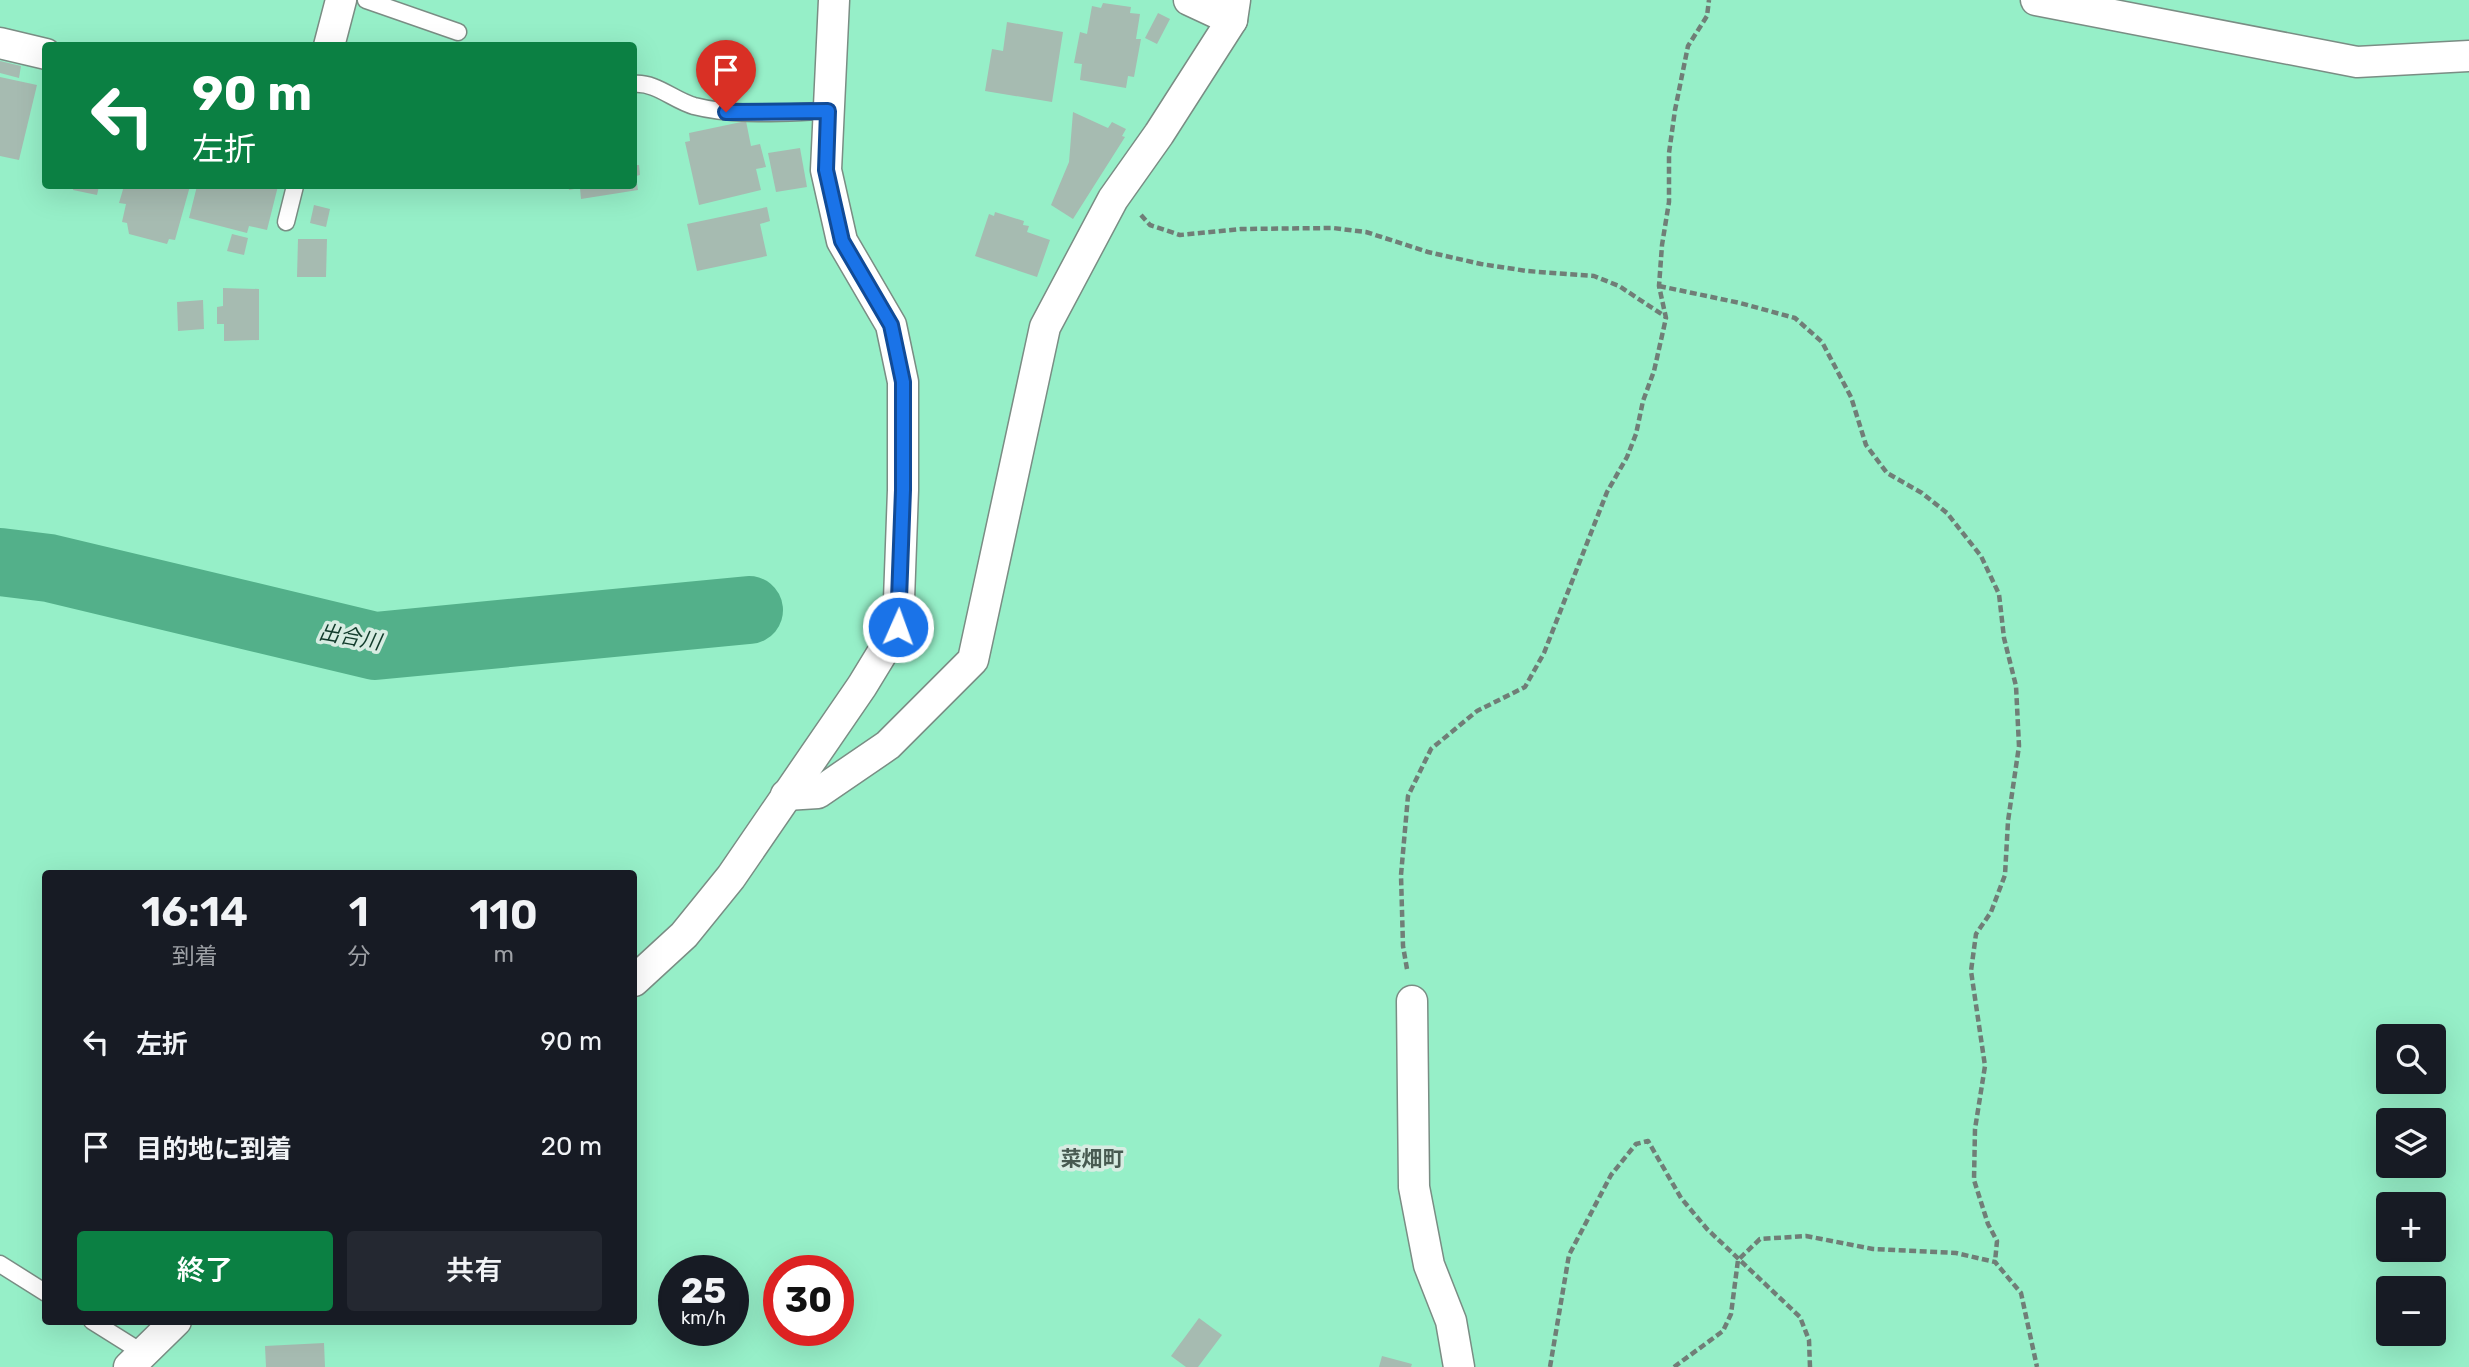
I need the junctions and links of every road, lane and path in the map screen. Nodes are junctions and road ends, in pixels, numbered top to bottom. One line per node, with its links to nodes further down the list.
1 (341, 0): 9 (street)
2 (366, 0): 8 (lane)
3 (834, 0): 14 (street)
4 (1189, 0): 7 (street)
5 (1709, 0): 18 (path)
6 (2036, 0): 12 (street)
7 (1234, 10): 16 (street)
8 (458, 32)
9 (330, 42)
10 (0, 43): 11 (street)
11 (42, 53)
12 (2469, 56)
13 (637, 84): 14 (lane)
14 (828, 111): 20 (street)
15 (294, 189): 17 (lane)
16 (1119, 189): 19 (path); 20 (street)
17 (286, 222)
18 (1659, 286): 19 (path); 24 (path)
19 (1666, 318): 22 (path)
20 (786, 795): 21 (street)
21 (637, 978)
22 (1412, 1001): 30 (street)
23 (1738, 1260): 24 (path); 31 (path); 32 (path); 33 (path)
24 (1995, 1262): 34 (path)
25 (0, 1264): 26 (lane)
26 (42, 1290)
27 (97, 1325): 29 (lane)
28 (172, 1325): 29 (street)
29 (136, 1360)
30 (1459, 1367)
31 (1550, 1367)
32 (1674, 1367)
33 (1810, 1367)
34 (2038, 1367)

